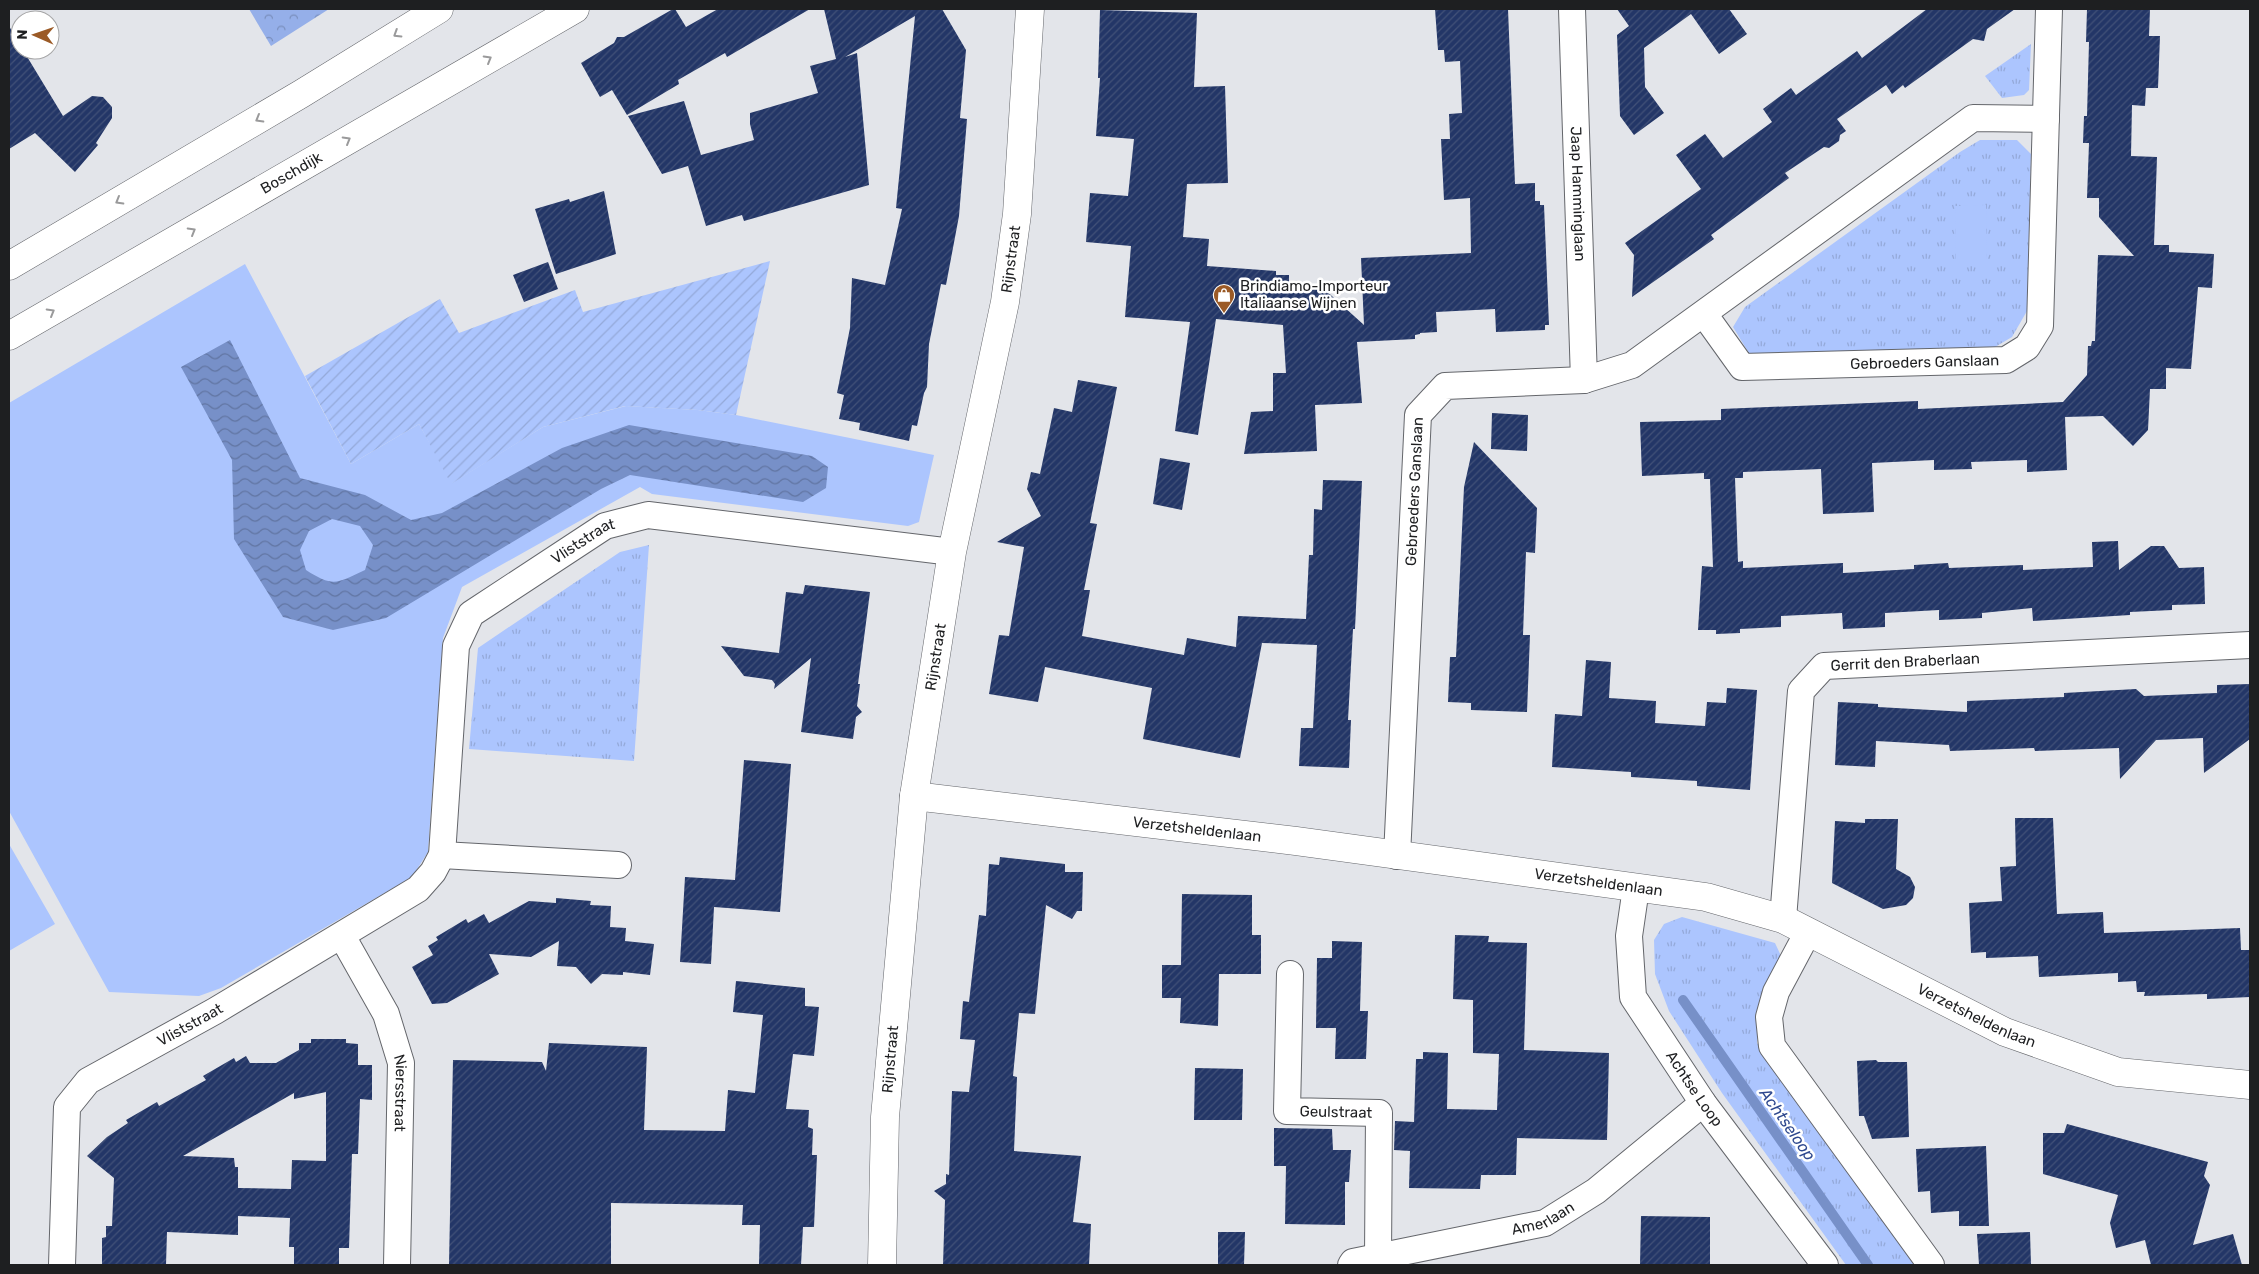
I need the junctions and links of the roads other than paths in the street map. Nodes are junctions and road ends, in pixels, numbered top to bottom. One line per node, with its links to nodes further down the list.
1 (439, 9): 9 (street, one-way to 9)
2 (575, 9): 11 (street, Boschdijk, one-way to 2)
3 (1019, 9): 7 (street, Rijnstraat)
4 (1030, 9): 7 (street, Rijnstraat)
5 (1572, 9): 12 (street, Jaap Hamminglaan)
6 (2049, 9): 8 (street, Gebroeders Ganslaan)
7 (1028, 52): 13 (street, Rijnstraat)
8 (2046, 119): 10 (street, Gebroeders Ganslaan); 10 (street, Gebroeders Ganslaan)
9 (9, 266)
10 (1704, 314): 12 (street, Gebroeders Ganslaan)
11 (9, 336)
12 (1584, 380): 17 (street, Gebroeders Ganslaan)
13 (952, 552): 15 (street, Rijnstraat); 16 (street, Vliststraat)
14 (2250, 645): 20 (street, Gerrit den Braberlaan)
15 (914, 796): 17 (street, Verzetsheldenlaan); 29 (street, Rijnstraat)
16 (442, 855): 18 (street); 22 (street, Vliststraat)
17 (1397, 856): 19 (street, Verzetsheldenlaan)
18 (618, 865)
19 (1636, 888): 20 (street, Verzetsheldenlaan); 25 (street, Achtse Loop)
20 (1783, 919): 21 (street, Verzetsheldenlaan)
21 (1808, 932): 24 (street, Verzetsheldenlaan); 32 (street)
22 (342, 936): 27 (street, Vliststraat); 28 (street, Niersstraat)
23 (1290, 974): 26 (street, Geulstraat)
24 (2249, 1089)
25 (1703, 1103): 26 (street, Amerlaan); 31 (street, Achtse Loop)
26 (1378, 1257): 30 (street, Amerlaan)
27 (62, 1265)
28 (397, 1265)
29 (882, 1265)
30 (1351, 1265)
31 (1825, 1265)
32 (1931, 1265)

